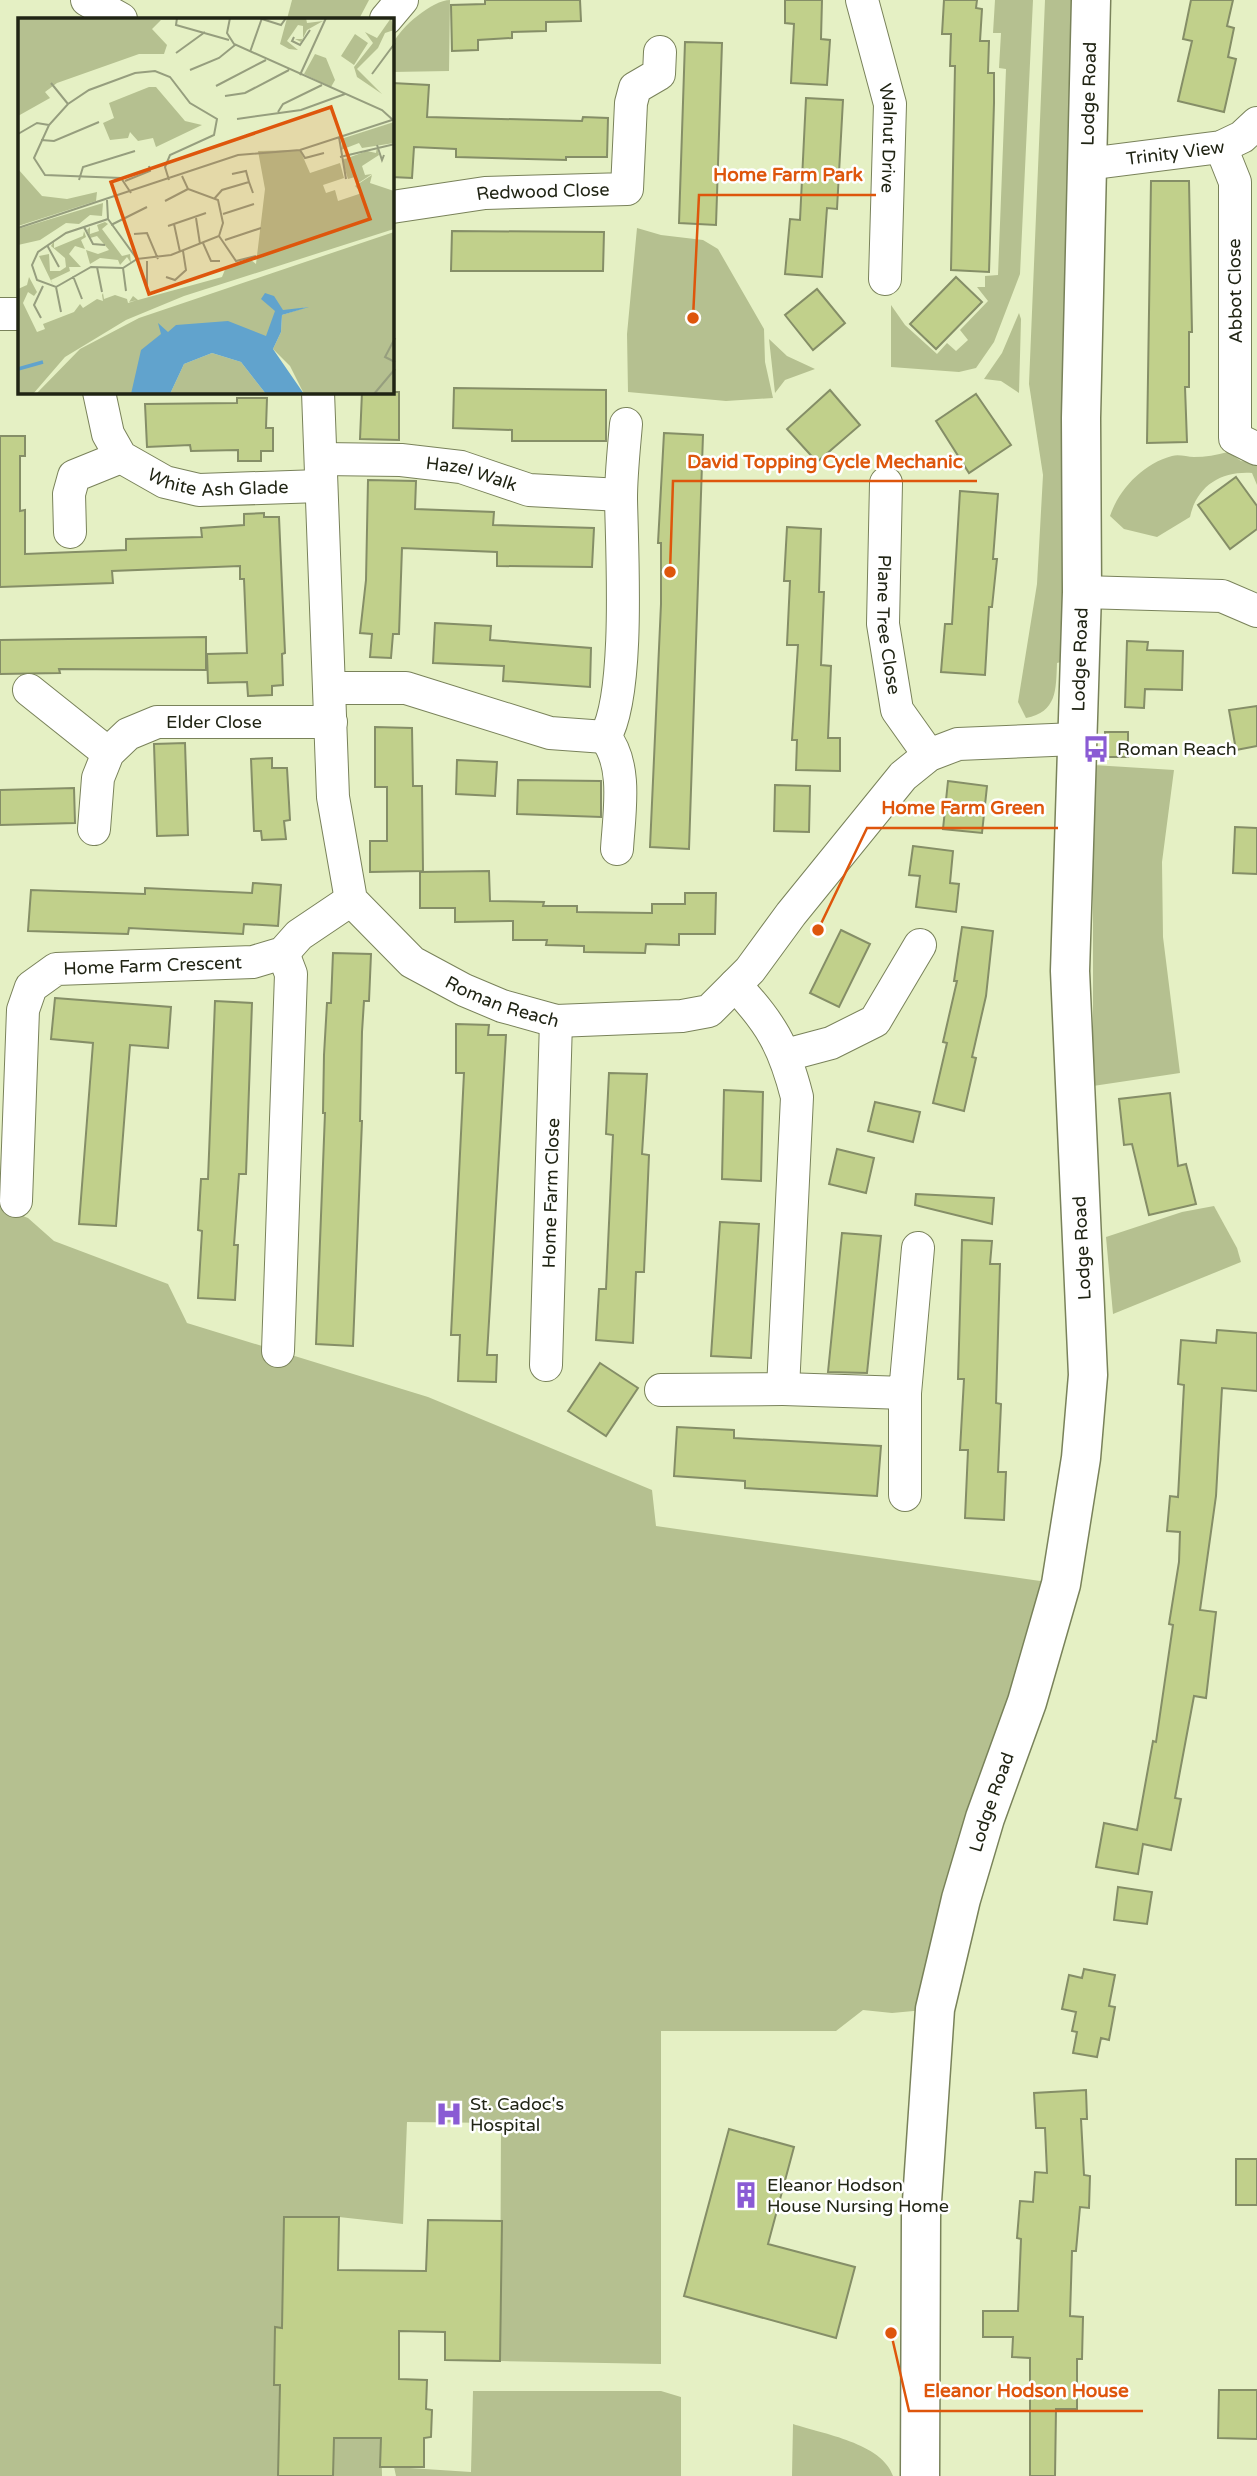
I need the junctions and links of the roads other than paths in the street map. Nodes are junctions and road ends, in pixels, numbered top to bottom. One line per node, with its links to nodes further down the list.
1 (87, 0): 5 (street)
2 (402, 0): 6 (street)
3 (862, 0): 12 (street, Walnut Drive)
4 (1091, 0): 10 (street, Lodge Road)
5 (119, 18)
6 (387, 18)
7 (660, 52): 11 (street, Redwood Close)
8 (1257, 123): 9 (street, Trinity View)
9 (1221, 147): 10 (street, Trinity View); 15 (street, Abbot Close)
10 (1087, 164): 25 (street, Lodge Road)
11 (394, 207)
12 (885, 279)
13 (0, 314): 14 (street)
14 (18, 314)
15 (1245, 315): 19 (street, Abbot Close)
16 (99, 394): 20 (street)
17 (318, 394): 21 (street)
18 (626, 424): 23 (street)
19 (1246, 443)
20 (121, 457): 21 (street, White Ash Glade); 24 (street)
21 (321, 472): 23 (street, Hazel Walk); 27 (street)
22 (886, 483): 33 (street, Plane Tree Close)
23 (621, 495): 30 (street)
24 (69, 532)
25 (1082, 592): 26 (street); 31 (street, Lodge Road)
26 (1257, 611)
27 (330, 688): 29 (street); 30 (street)
28 (29, 690): 32 (street)
29 (331, 722): 32 (street, Elder Close); 36 (street)
30 (605, 737): 35 (street)
31 (1076, 739): 33 (street, Roman Reach); 50 (street, Lodge Road)
32 (108, 753): 34 (street)
33 (929, 755): 39 (street, Roman Reach)
34 (94, 829)
35 (617, 849)
36 (351, 900): 38 (street, Home Farm Crescent); 40 (street, Roman Reach)
37 (920, 945): 41 (street)
38 (283, 953): 42 (street, Home Farm Crescent); 44 (street)
39 (735, 985): 40 (street, Roman Reach); 41 (street)
40 (556, 1021): 45 (street, Home Farm Close)
41 (786, 1055): 46 (street)
42 (16, 1200)
43 (918, 1248): 48 (street)
44 (278, 1351)
45 (546, 1365)
46 (783, 1389): 47 (street); 48 (street)
47 (661, 1390)
48 (905, 1393): 49 (street)
49 (905, 1495)
50 (920, 2476)

